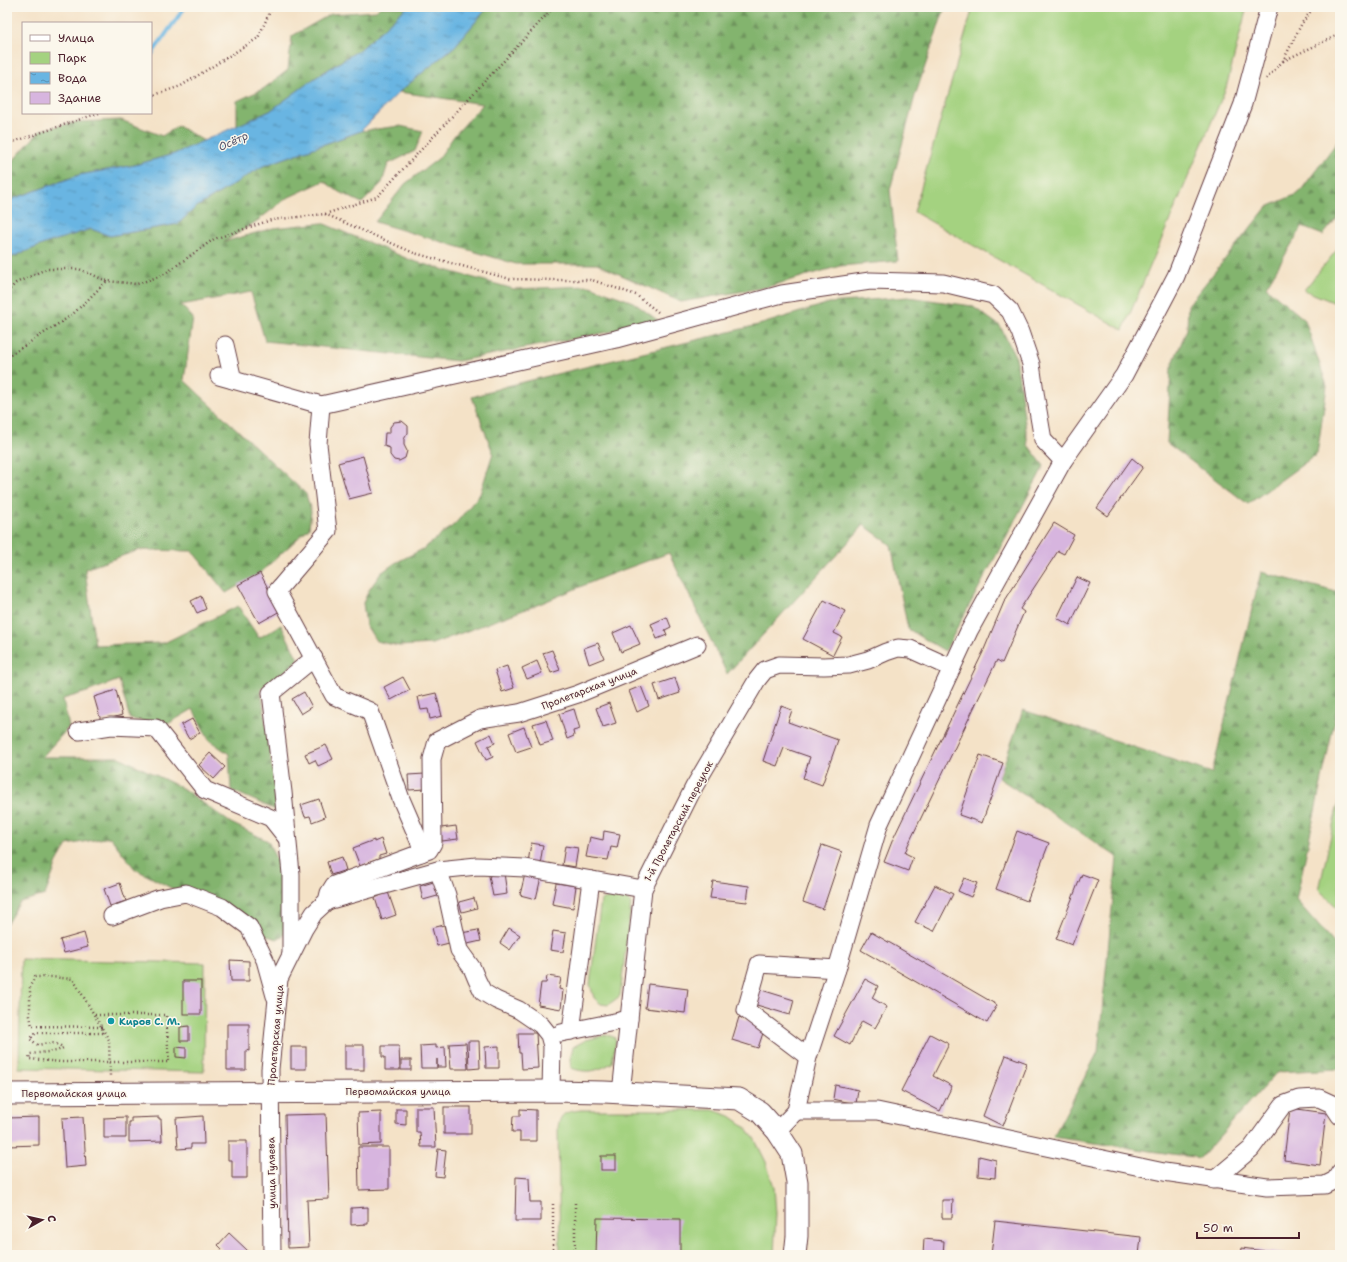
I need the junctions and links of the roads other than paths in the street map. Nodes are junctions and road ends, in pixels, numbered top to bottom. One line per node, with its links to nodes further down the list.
1 (1269, 7): 4 (street)
2 (225, 345): 3 (street)
3 (321, 405): 4 (street); 6 (street)
4 (1063, 461): 7 (street)
5 (697, 645): 10 (street, Пролетарская улица)
6 (314, 658): 9 (street); 10 (street)
7 (952, 668): 13 (street, 1-й Пролетарский переулок); 17 (street)
8 (79, 731): 9 (street)
9 (286, 837): 16 (street)
10 (421, 853): 14 (street, Пролетарская улица)
11 (438, 870): 12 (street); 14 (street); 21 (street)
12 (591, 880): 13 (street); 20 (street)
13 (643, 889): 19 (street, 1-й Пролетарский переулок)
14 (327, 901): 16 (street, Пролетарская улица)
15 (112, 916): 18 (street)
16 (291, 956): 18 (street, Пролетарская улица)
17 (837, 970): 22 (street); 22 (street)
18 (277, 1002): 23 (street, Пролетарская улица)
19 (629, 1019): 20 (street); 25 (street, 1-й Пролетарский переулок)
20 (571, 1031): 21 (street)
21 (549, 1035): 24 (street)
22 (808, 1057): 27 (street)
23 (270, 1091): 24 (main road, Первомайская улица); 26 (main road, Первомайская улица); 32 (street, улица Гуляева)
24 (551, 1091): 25 (main road, Первомайская улица)
25 (621, 1093): 29 (main road, Первомайская улица)
26 (7, 1094)
27 (796, 1110): 29 (street); 31 (street)
28 (1340, 1116): 31 (street)
29 (777, 1131): 33 (main road, Первомайская улица)
30 (1340, 1172): 31 (street)
31 (1214, 1180)
32 (272, 1255)
33 (795, 1255)

